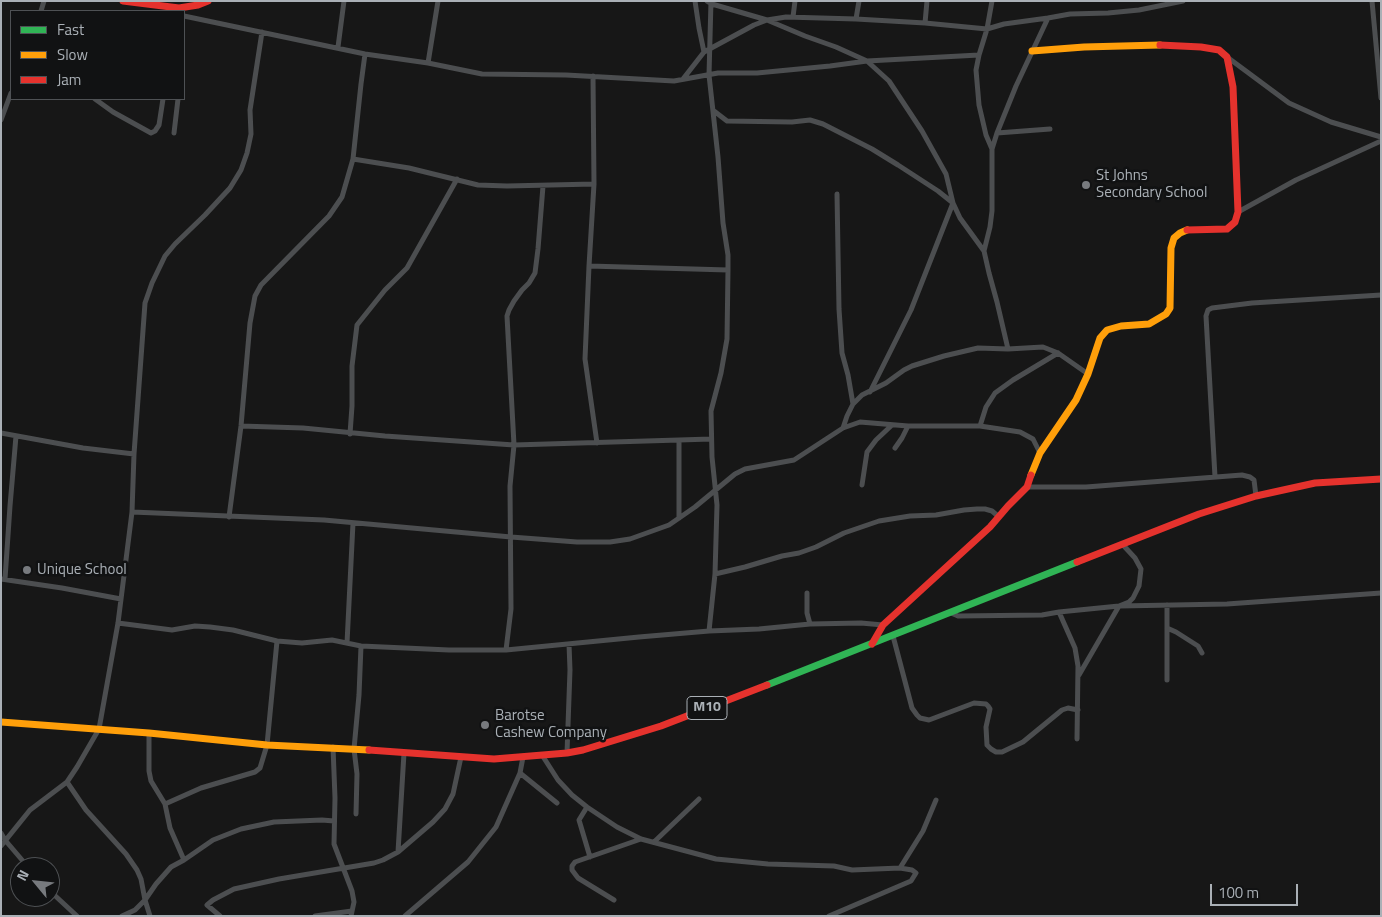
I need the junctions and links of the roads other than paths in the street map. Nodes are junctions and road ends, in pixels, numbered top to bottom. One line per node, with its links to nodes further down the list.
1 (123, 1): 13 (main road)
2 (208, 1): 13 (main road)
3 (344, 1): 22 (street)
4 (438, 1): 30 (street)
5 (695, 1): 25 (street)
6 (795, 1): 15 (street)
7 (859, 1): 17 (street)
8 (927, 1): 19 (street)
9 (992, 1): 20 (street)
10 (1183, 1): 16 (street)
11 (1372, 1): 35 (street)
12 (710, 2): 18 (street); 23 (street)
13 (179, 7)
14 (185, 16): 21 (street)
15 (793, 17): 17 (street); 18 (street)
16 (1048, 18): 20 (street); 24 (street)
17 (856, 19): 19 (street)
18 (767, 20): 23 (street); 29 (street)
19 (925, 23): 20 (street)
20 (987, 29): 27 (street)
21 (262, 32): 22 (street); 77 (street)
22 (338, 47): 26 (street)
23 (710, 48): 25 (street); 32 (street)
24 (1032, 51): 28 (main road); 43 (street)
25 (704, 52): 33 (street)
26 (366, 54): 30 (street); 47 (street)
27 (979, 55): 29 (street); 46 (street)
28 (1228, 57): 44 (street); 53 (main road)
29 (867, 61): 32 (street); 52 (street)
30 (428, 63): 31 (street)
31 (594, 76): 33 (street); 49 (street)
32 (709, 76): 33 (street); 39 (street)
33 (683, 79)
34 (10, 96): 40 (street)
35 (1381, 98)
36 (96, 100): 37 (street)
37 (163, 100)
38 (178, 100): 42 (street)
39 (713, 110): 52 (street); 56 (street)
40 (1, 120)
41 (1050, 129): 43 (street)
42 (174, 133)
43 (996, 133): 46 (street)
44 (1381, 137)
45 (1381, 141): 53 (street)
46 (992, 149): 54 (street)
47 (353, 159): 48 (street); 63 (street)
48 (458, 179): 50 (street); 69 (street)
49 (594, 184): 50 (street); 55 (street)
50 (543, 186): 74 (street)
51 (837, 194): 62 (street)
52 (953, 204): 54 (street); 61 (street)
53 (1238, 212): 60 (main road)
54 (984, 251): 58 (street)
55 (588, 266): 56 (street); 73 (street)
56 (728, 270): 71 (street)
57 (1381, 295): 78 (street)
58 (1008, 350): 59 (street); 61 (street)
59 (1058, 353): 60 (street); 66 (street)
60 (1088, 374): 76 (main road)
61 (870, 392): 62 (street)
62 (853, 404): 67 (street)
63 (240, 426): 69 (street); 85 (street)
64 (892, 426): 65 (street); 67 (street); 80 (street)
65 (908, 426): 66 (street); 75 (street)
66 (980, 426): 76 (street)
67 (843, 428): 82 (street)
68 (1, 433): 70 (street)
69 (350, 434): 74 (street)
70 (16, 436): 77 (street); 92 (street)
71 (711, 439): 72 (street); 82 (street)
72 (679, 440): 73 (street); 87 (street)
73 (597, 443): 74 (street)
74 (514, 445): 89 (street)
75 (895, 448)
76 (1040, 453): 81 (main road)
77 (134, 454): 84 (street)
78 (1216, 478): 81 (street); 83 (street)
79 (1381, 479): 83 (main road, M10)
80 (862, 485)
81 (1027, 487): 86 (main road)
82 (715, 489): 87 (street); 91 (street)
83 (1256, 496): 90 (main road, M10)
84 (132, 512): 85 (street); 95 (street)
85 (229, 517): 88 (street)
86 (999, 517): 91 (street); 102 (main road)
87 (679, 518): 89 (street)
88 (353, 523): 89 (street); 107 (street)
89 (511, 537): 111 (street)
90 (1123, 545): 97 (street); 99 (main road, M10)
91 (715, 574): 104 (street)
92 (3, 579): 95 (street)
93 (807, 593): 101 (street)
94 (1381, 593): 96 (street)
95 (121, 599): 100 (street)
96 (1167, 605): 97 (street); 103 (street)
97 (1119, 606): 98 (street); 113 (street)
98 (1059, 612): 99 (street); 113 (street)
99 (951, 613): 105 (main road, M10)
100 (118, 623): 106 (street); 117 (street)
101 (810, 624): 102 (street); 104 (street)
102 (883, 625): 109 (main road)
103 (1167, 628): 112 (street); 114 (street)
104 (709, 631): 108 (street)
105 (893, 636): 109 (main road, M10); 115 (street)
106 (277, 641): 107 (street); 120 (street)
107 (347, 643): 110 (street)
108 (569, 644): 111 (street); 124 (street)
109 (872, 644): 124 (main road, M10)
110 (361, 646): 111 (street); 122 (street)
111 (506, 650)
112 (1202, 653)
113 (1079, 675): 115 (street)
114 (1167, 680)
115 (1078, 710): 119 (street)
116 (1, 722): 117 (main road, M10)
117 (99, 729): 118 (main road, M10); 129 (street)
118 (149, 733): 120 (main road, M10); 133 (street)
119 (1077, 739)
120 (267, 745): 121 (main road, M10); 133 (street)
121 (332, 747): 122 (main road, M10); 136 (street)
122 (354, 749): 123 (main road, M10); 135 (street)
123 (404, 753): 126 (main road, M10); 142 (street)
124 (567, 753): 125 (main road, M10)
125 (542, 755): 127 (main road, M10); 134 (street)
126 (460, 757): 127 (main road, M10); 142 (street)
127 (523, 757): 128 (street)
128 (520, 773): 132 (street); 157 (street)
129 (67, 782): 139 (street); 149 (street)
130 (699, 799): 140 (street)
131 (936, 800): 147 (street)
132 (557, 802)
133 (165, 804): 145 (street)
134 (587, 807): 138 (street); 144 (street)
135 (356, 814)
136 (334, 821): 145 (street); 146 (street)
137 (1, 833): 139 (street)
138 (641, 839): 140 (street); 144 (street)
139 (5, 840): 141 (street); 143 (street)
140 (654, 842): 147 (street)
141 (1, 846)
142 (398, 852): 146 (street)
143 (19, 857)
144 (590, 857): 150 (street)
145 (184, 860): 149 (street)
146 (343, 868): 151 (street); 155 (street)
147 (900, 868): 158 (street)
148 (60, 900): 152 (street)
149 (145, 900): 153 (street); 154 (street)
150 (614, 900)
151 (351, 913): 156 (street)
152 (77, 916)
153 (122, 916)
154 (150, 916)
155 (220, 916)
156 (316, 916)
157 (405, 916)
158 (829, 916)

